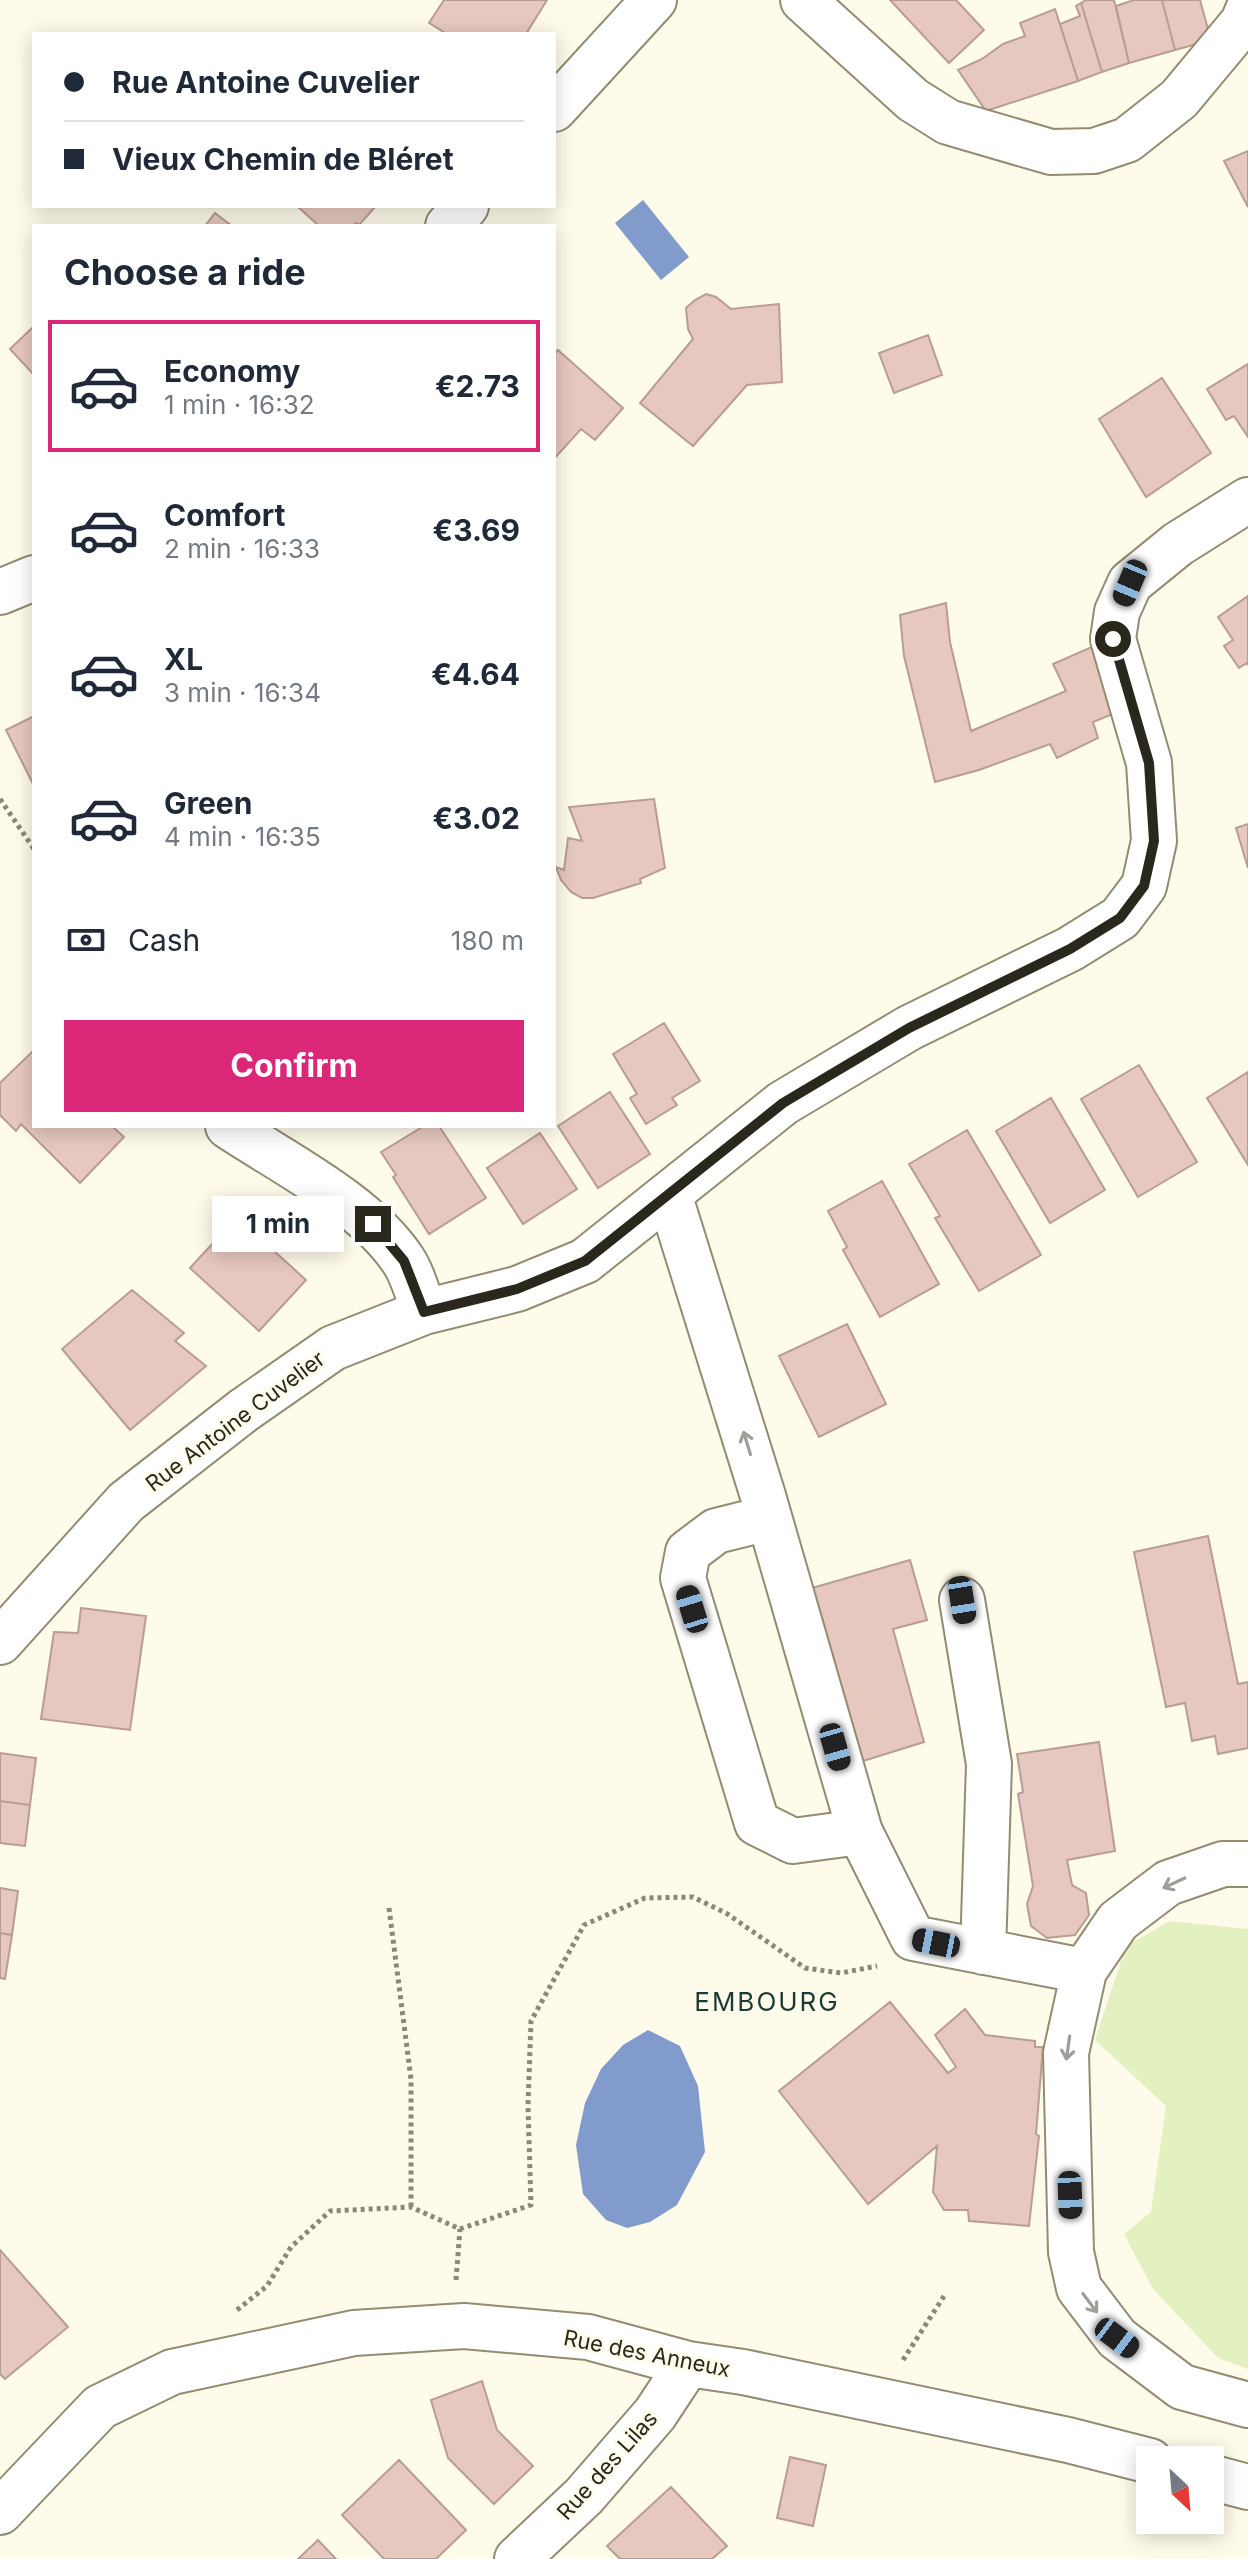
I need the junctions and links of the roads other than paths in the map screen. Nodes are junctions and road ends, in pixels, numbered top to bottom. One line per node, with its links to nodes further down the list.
1 (654, 0): 4 (street)
2 (803, 0): 3 (street)
3 (1248, 10)
4 (556, 107)
5 (464, 208): 6 (street)
6 (450, 224)
7 (1248, 500): 11 (street, Rue Antoine Cuvelier)
8 (32, 579): 9 (street)
9 (0, 592)
10 (231, 1128): 12 (street)
11 (669, 1194): 12 (street, Rue Antoine Cuvelier); 13 (street, one-way to 11)
12 (424, 1312): 15 (street, Rue Antoine Cuvelier)
13 (768, 1518): 16 (street); 16 (street)
14 (962, 1600): 18 (street)
15 (0, 1642)
16 (860, 1832): 18 (street)
17 (1248, 1864): 19 (street, one-way to 19)
18 (983, 1952): 19 (street)
19 (1084, 1971): 21 (street, one-way to 21)
20 (688, 2364): 22 (street, Rue des Anneux); 25 (street, Rue des Anneux); 26 (street, Rue des Lilas)
21 (1248, 2405)
22 (1136, 2457)
23 (1224, 2481): 24 (street)
24 (1248, 2487)
25 (0, 2512)
26 (517, 2559)

